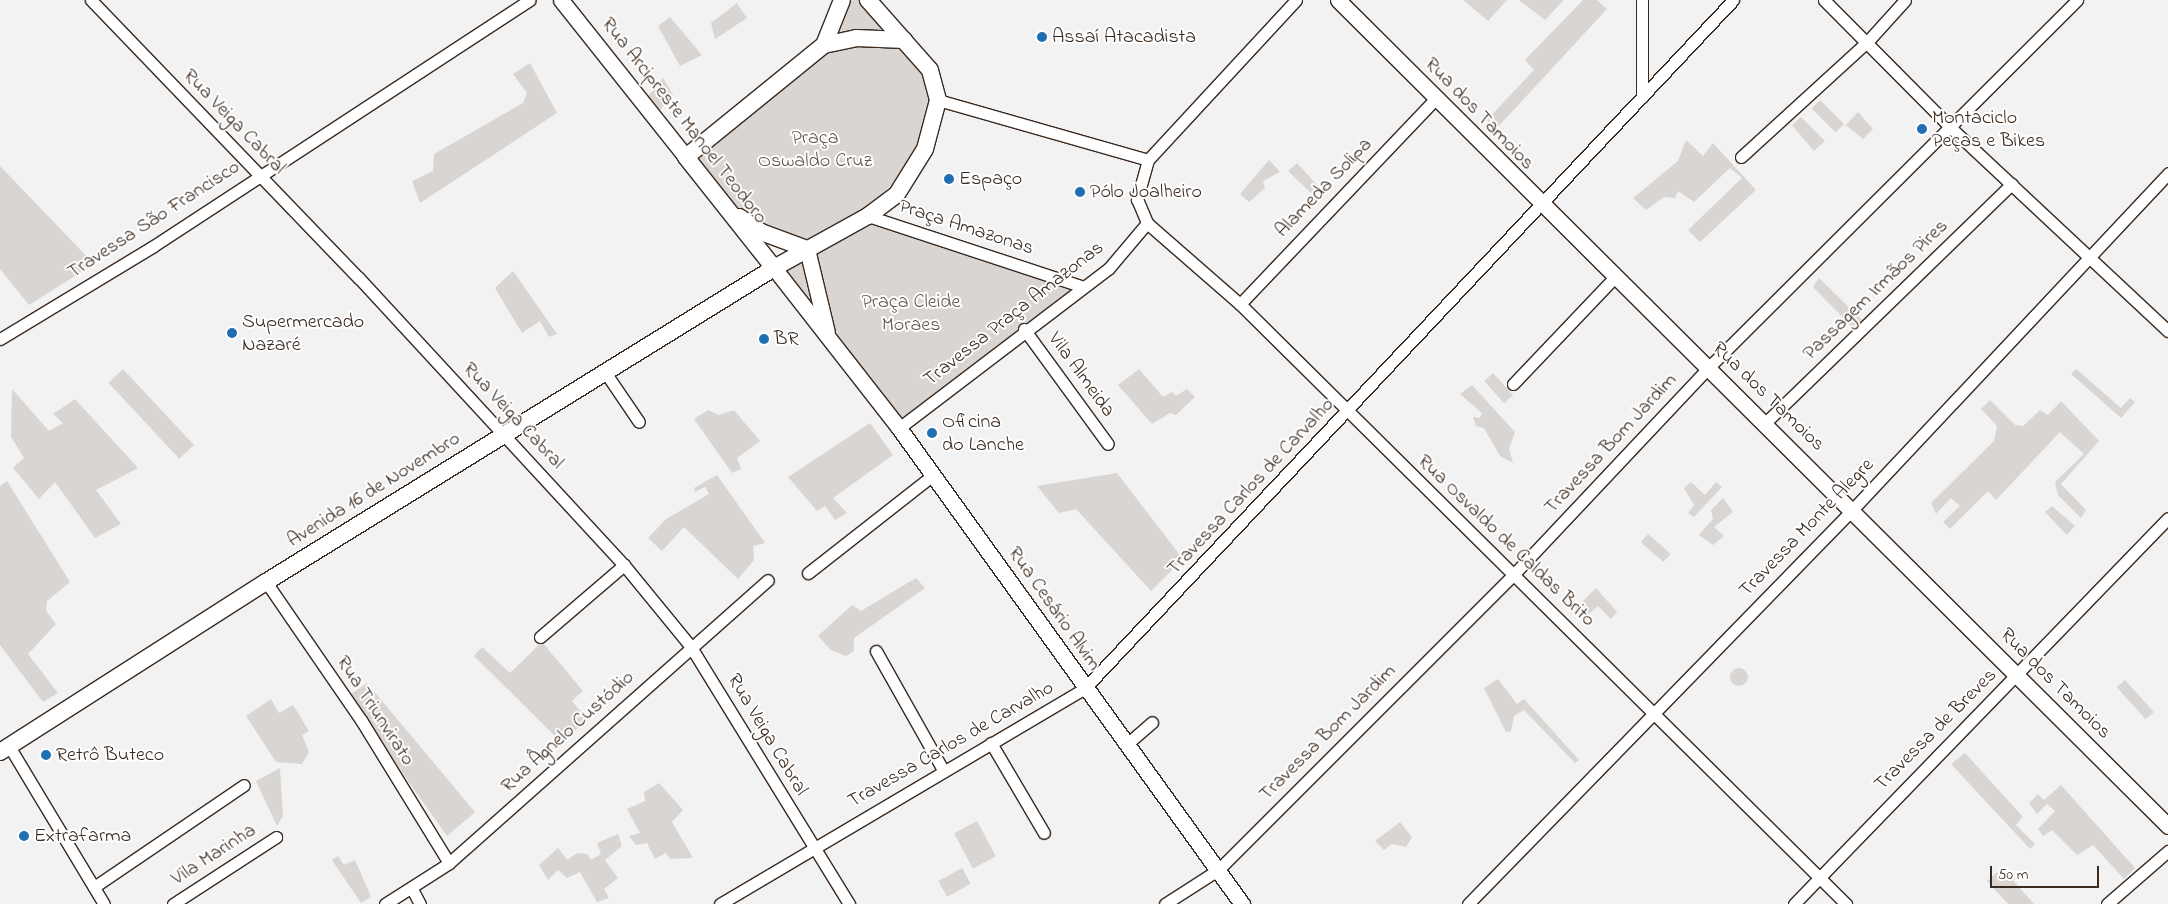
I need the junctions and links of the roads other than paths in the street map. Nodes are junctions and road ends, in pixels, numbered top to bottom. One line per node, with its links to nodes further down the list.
1 (91, 0): 24 (street, Rua Veiga Cabral)
2 (529, 0): 24 (street, Travessa São Francisco)
3 (561, 0): 20 (street, Rua Arcipreste Manoel Teodoro)
4 (842, 0): 15 (main road)
5 (868, 0): 13 (main road)
6 (1296, 0): 22 (street)
7 (1338, 0): 17 (street, Rua dos Tamoios)
8 (1642, 0): 16 (street)
9 (1733, 0): 16 (street, Travessa Carlos de Carvalho)
10 (1824, 0): 14 (street)
11 (1905, 0): 14 (street)
12 (2077, 0): 19 (street, Travessa Bom Jardim)
13 (904, 40): 15 (main road); 18 (main road)
14 (1868, 41): 19 (street); 21 (street)
15 (824, 45): 20 (main road)
16 (1642, 97): 27 (street, Travessa Carlos de Carvalho)
17 (1436, 98): 27 (street, Rua dos Tamoios); 35 (street, Alameda Solipa)
18 (938, 100): 22 (street); 28 (main road, Avenida 16 de Novembro)
19 (1952, 128): 25 (street); 40 (street, Travessa Bom Jardim)
20 (686, 157): 26 (main road, Rua Arcipreste Manoel Teodoro)
21 (1741, 157)
22 (1148, 160): 29 (street, Rua Osvaldo de Caldas Brito)
23 (2168, 173): 31 (street, Travessa Monte Alegre)
24 (259, 174): 38 (street, Travessa São Francisco); 47 (street, Rua Veiga Cabral)
25 (2012, 184): 31 (street); 45 (street, Passagem Irmãos Pires)
26 (718, 199): 30 (main road); 32 (main road, Rua Arcipreste Manoel Teodoro)
27 (1540, 205): 33 (street, Rua dos Tamoios); 43 (street, Travessa Carlos de Carvalho)
28 (868, 216): 30 (main road, Avenida 16 de Novembro); 34 (street, Praça Amazonas)
29 (1147, 223): 34 (street, Travessa Praça Amazonas); 35 (street, Rua Osvaldo de Caldas Brito)
30 (807, 249): 32 (main road, Avenida 16 de Novembro); 39 (street, Rua Cesário Alvim)
31 (2088, 256): 37 (street); 50 (street, Travessa Monte Alegre)
32 (774, 268): 39 (street, Rua Cesário Alvim); 41 (main road, Avenida 16 de Novembro)
33 (1615, 277): 40 (street, Rua dos Tamoios); 42 (street)
34 (1081, 286): 36 (street, Travessa Praça Amazonas)
35 (1240, 304): 43 (street, Rua Osvaldo de Caldas Brito)
36 (1024, 328): 46 (street, Travessa Praça Amazonas); 48 (street, Vila Almeida)
37 (2168, 331)
38 (0, 339)
39 (830, 340): 46 (street, Rua Cesário Alvim)
40 (1709, 367): 45 (street, Rua dos Tamoios); 54 (street, Travessa Bom Jardim)
41 (605, 372): 44 (street); 47 (main road, Avenida 16 de Novembro)
42 (1513, 384)
43 (1347, 412): 54 (street, Rua Osvaldo de Caldas Brito); 61 (street, Travessa Carlos de Carvalho)
44 (639, 422)
45 (1766, 422): 50 (street, Rua dos Tamoios)
46 (899, 428): 49 (street, Rua Cesário Alvim)
47 (504, 434): 52 (street, Rua Veiga Cabral); 56 (main road, Avenida 16 de Novembro)
48 (1108, 444)
49 (933, 475): 53 (street); 61 (street, Rua Cesário Alvim)
50 (1853, 509): 60 (street, Rua dos Tamoios); 62 (street, Travessa Monte Alegre)
51 (2168, 518): 60 (street, Travessa de Breves)
52 (624, 565): 57 (street); 58 (street, Rua Veiga Cabral)
53 (808, 573)
54 (1514, 574): 62 (street, Rua Osvaldo de Caldas Brito); 75 (street, Travessa Bom Jardim)
55 (768, 580): 58 (street, Rua Âgnelo Custódio)
56 (266, 582): 66 (main road, Avenida 16 de Novembro); 74 (street, Rua Triunvirato)
57 (540, 637)
58 (692, 647): 72 (street, Rua Veiga Cabral); 74 (street, Rua Âgnelo Custódio)
59 (876, 651): 67 (street)
60 (2018, 674): 69 (street, Rua dos Tamoios); 76 (street, Travessa de Breves)
61 (1085, 688): 64 (street, Travessa Carlos de Carvalho); 65 (street, Rua Cesário Alvim)
62 (1655, 714): 76 (street, Rua Osvaldo de Caldas Brito); 87 (street, Travessa Monte Alegre)
63 (1152, 722): 65 (street)
64 (991, 743): 67 (street, Travessa Carlos de Carvalho); 70 (street)
65 (1127, 744): 75 (street, Rua Cesário Alvim)
66 (5, 749): 77 (street)
67 (943, 770): 72 (street, Travessa Carlos de Carvalho)
68 (244, 786): 77 (street)
69 (2168, 826)
70 (1044, 833)
71 (276, 837): 80 (street, Vila Marinha)
72 (814, 847): 83 (street, Travessa Carlos de Carvalho); 84 (street, Rua Veiga Cabral)
73 (2168, 851): 90 (street)
74 (449, 863): 78 (street, Rua Âgnelo Custódio)
75 (1218, 870): 85 (street, Travessa Bom Jardim); 86 (street, Rua Cesário Alvim)
76 (1820, 877): 88 (street, Travessa de Breves); 89 (street, Rua Osvaldo de Caldas Brito)
77 (94, 887): 79 (street)
78 (412, 889): 81 (street, Rua Âgnelo Custódio); 82 (street)
79 (104, 904)
80 (173, 904)
81 (385, 904)
82 (420, 904)
83 (720, 904)
84 (849, 904)
85 (1165, 904)
86 (1242, 904)
87 (1468, 904)
88 (1794, 904)
89 (1846, 904)
90 (2108, 904)

